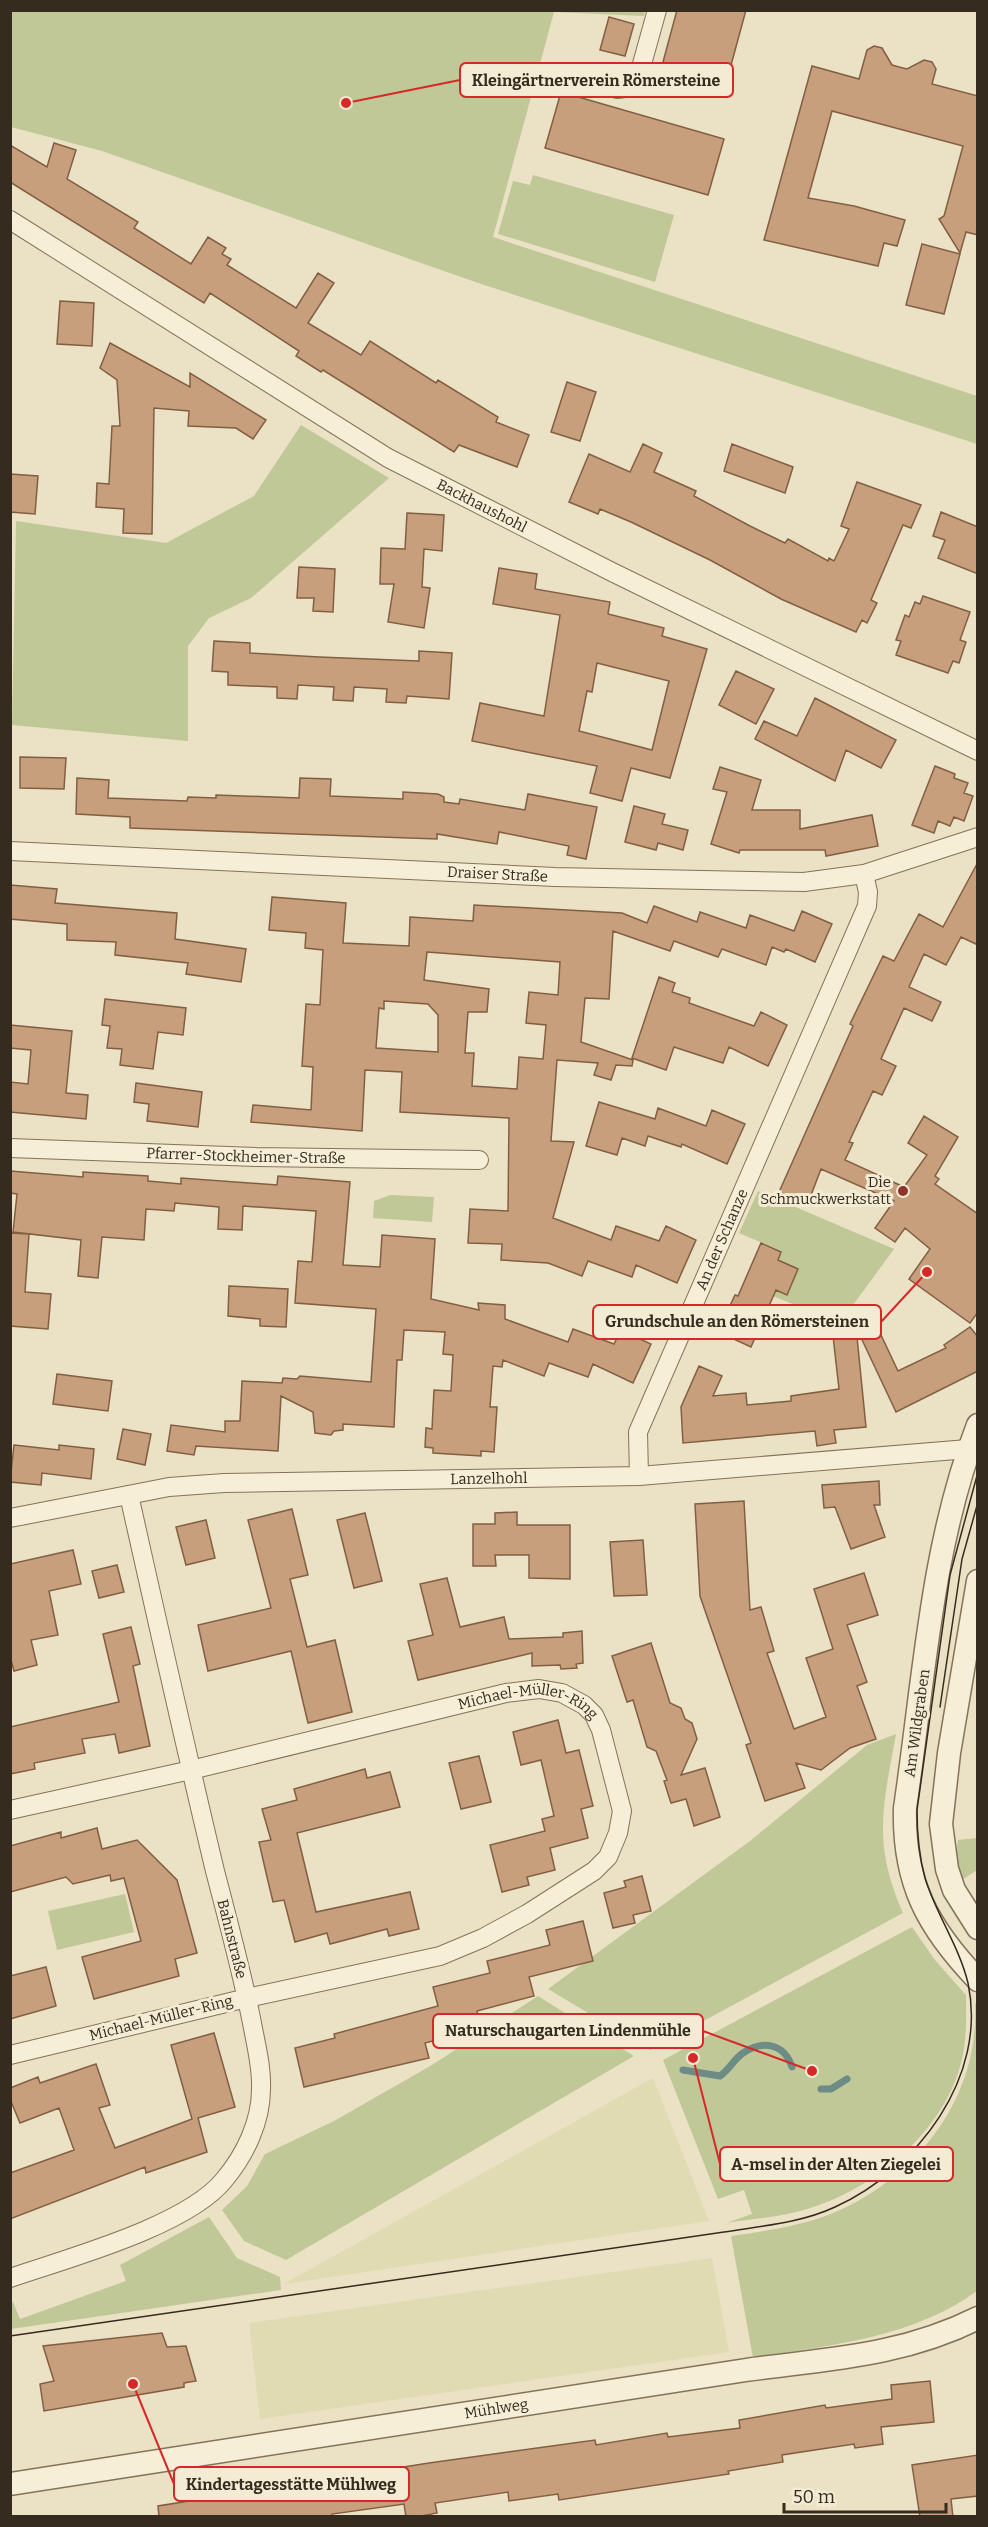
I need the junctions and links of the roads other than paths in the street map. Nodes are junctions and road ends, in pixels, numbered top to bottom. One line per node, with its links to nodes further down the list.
1 (657, 10): 2 (street)
2 (617, 89)
3 (10, 220): 4 (street, Backhaushohl)
4 (978, 751)
5 (978, 837): 7 (street, Draiser Straße)
6 (10, 851): 7 (street, Draiser Straße)
7 (864, 874): 12 (street, An der Schanze)
8 (10, 1148): 9 (street, Pfarrer-Stockheimer-Straße)
9 (479, 1160)
10 (978, 1425): 11 (street, Am Wildgraben)
11 (973, 1450): 12 (street, Lanzelhohl); 19 (street, Am Wildgraben)
12 (639, 1476): 13 (street, Lanzelhohl)
13 (129, 1495): 14 (street, Lanzelhohl); 16 (street, Bahnstraße)
14 (10, 1518)
15 (978, 1581): 18 (street)
16 (191, 1770): 17 (street, Michael-Müller-Ring); 20 (street, Bahnstraße); 20 (street, Michael-Müller-Ring)
17 (10, 1810)
18 (978, 1928)
19 (978, 1980)
20 (247, 1998): 21 (street, Michael-Müller-Ring); 22 (street, Bahnstraße)
21 (10, 2055)
22 (10, 2278)
23 (978, 2318): 24 (street, Mühlweg)
24 (10, 2484)

